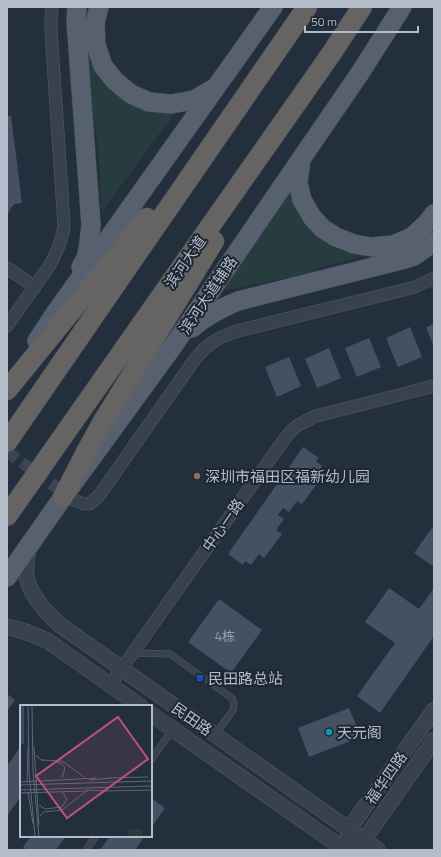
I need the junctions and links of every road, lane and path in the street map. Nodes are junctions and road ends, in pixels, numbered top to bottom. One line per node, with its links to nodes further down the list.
1 (52, 7): 16 (street)
2 (77, 7): 17 (main road)
3 (99, 7): 8 (main road)
4 (273, 7): 8 (main road)
5 (307, 7): 9 (highway)
6 (362, 7): 10 (highway, 滨河大道)
7 (402, 7): 11 (main road, 滨河大道辅路)
8 (216, 88): 17 (main road)
9 (242, 100): 22 (highway); 23 (highway)
10 (258, 157): 24 (highway); 25 (highway, 滨河大道)
11 (301, 159): 12 (main road); 19 (main road, 滨河大道辅路)
12 (434, 214)
13 (434, 242): 19 (main road)
14 (7, 268): 16 (street)
15 (434, 278): 24 (street)
16 (35, 287): 18 (street)
17 (54, 315): 20 (main road)
18 (7, 326)
19 (171, 349): 24 (main road, 滨河大道辅路)
20 (7, 386)
21 (434, 386): 29 (street, 中心一路)
22 (7, 390)
23 (7, 442)
24 (68, 498): 26 (main road, 滨河大道辅路)
25 (7, 516)
26 (28, 546): 27 (main road, 滨河大道辅路); 30 (street, 民田路)
27 (7, 577)
28 (7, 627): 31 (street)
29 (133, 653): 30 (street, 中心一路); 36 (lane)
30 (121, 669): 31 (street, 中心一路); 36 (street, 民田路)
31 (110, 685): 32 (street)
32 (139, 705)
33 (434, 710): 39 (street, 福华四路)
34 (152, 715): 35 (street, 民田路)
35 (173, 729): 38 (lane); 43 (street, 民田路)
36 (215, 735): 39 (street, 民田路)
37 (434, 740): 41 (street, 福华四路)
38 (152, 759)
39 (349, 830): 41 (street, 民田路); 43 (street, 福华四路)
40 (95, 837): 42 (lane)
41 (364, 840): 43 (street, 福华四路); 44 (street, 民田路)
42 (86, 850)
43 (346, 850)
44 (378, 850)

